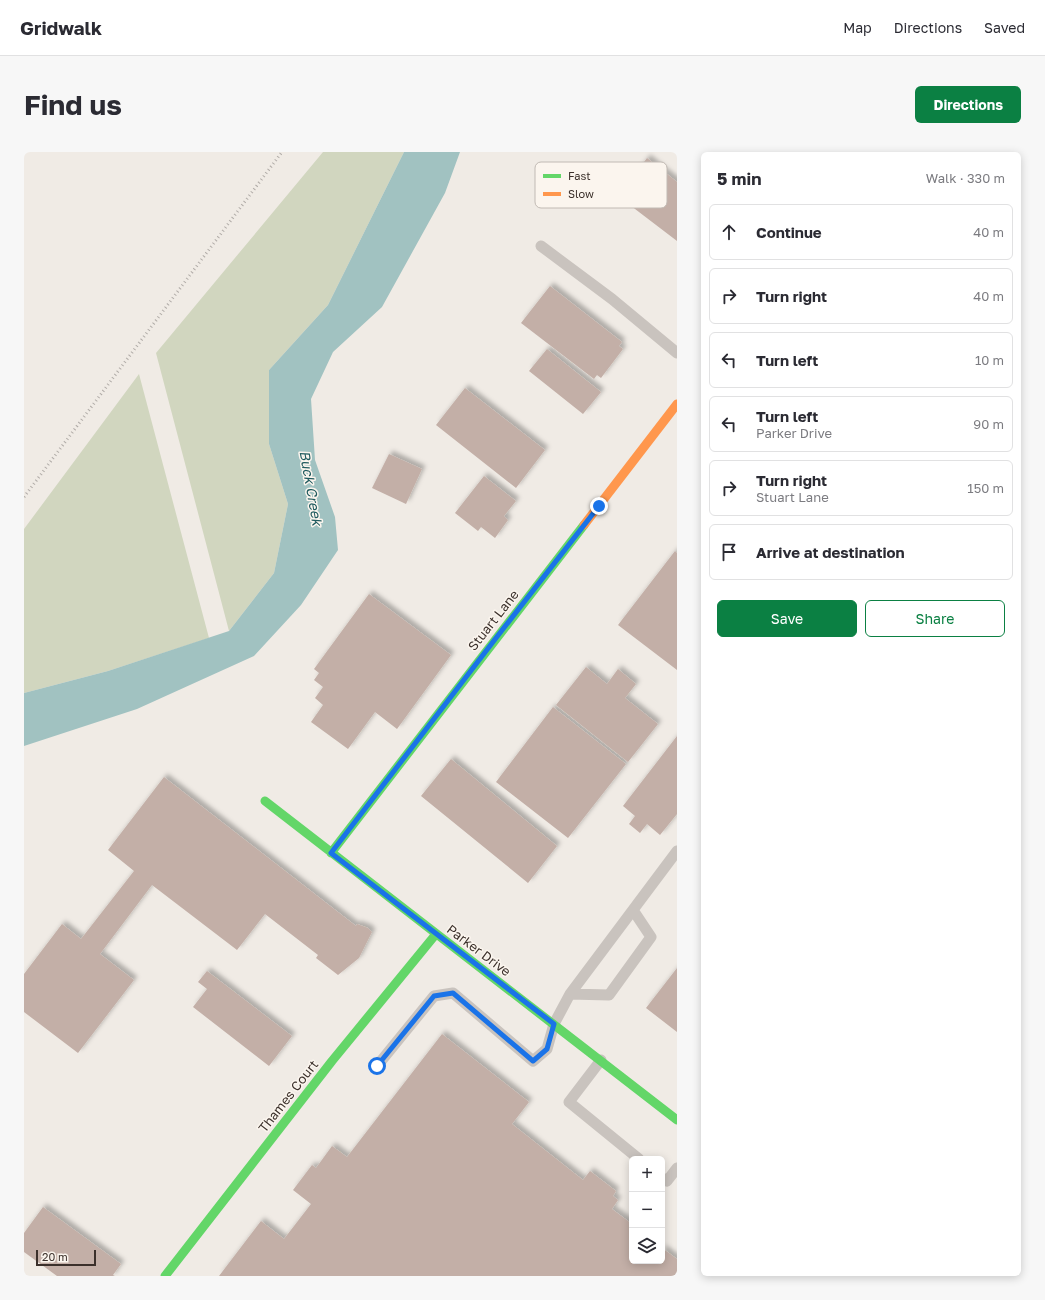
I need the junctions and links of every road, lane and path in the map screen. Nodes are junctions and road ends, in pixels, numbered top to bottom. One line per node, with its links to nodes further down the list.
1 (541, 246): 2 (lane)
2 (677, 353)
3 (677, 404): 6 (street, Stuart Lane)
4 (265, 801): 6 (street, Parker Drive)
5 (677, 851): 7 (lane)
6 (331, 853): 8 (street, Parker Drive)
7 (633, 910): 9 (lane); 9 (lane)
8 (436, 934): 10 (street, Parker Drive); 17 (street, Thames Court)
9 (570, 994): 10 (lane)
10 (554, 1024): 11 (street, Parker Drive); 12 (lane)
11 (600, 1060): 13 (street, Parker Drive); 14 (lane)
12 (377, 1066)
13 (677, 1120)
14 (635, 1156)
15 (677, 1168): 16 (lane)
16 (665, 1180)
17 (165, 1276)

